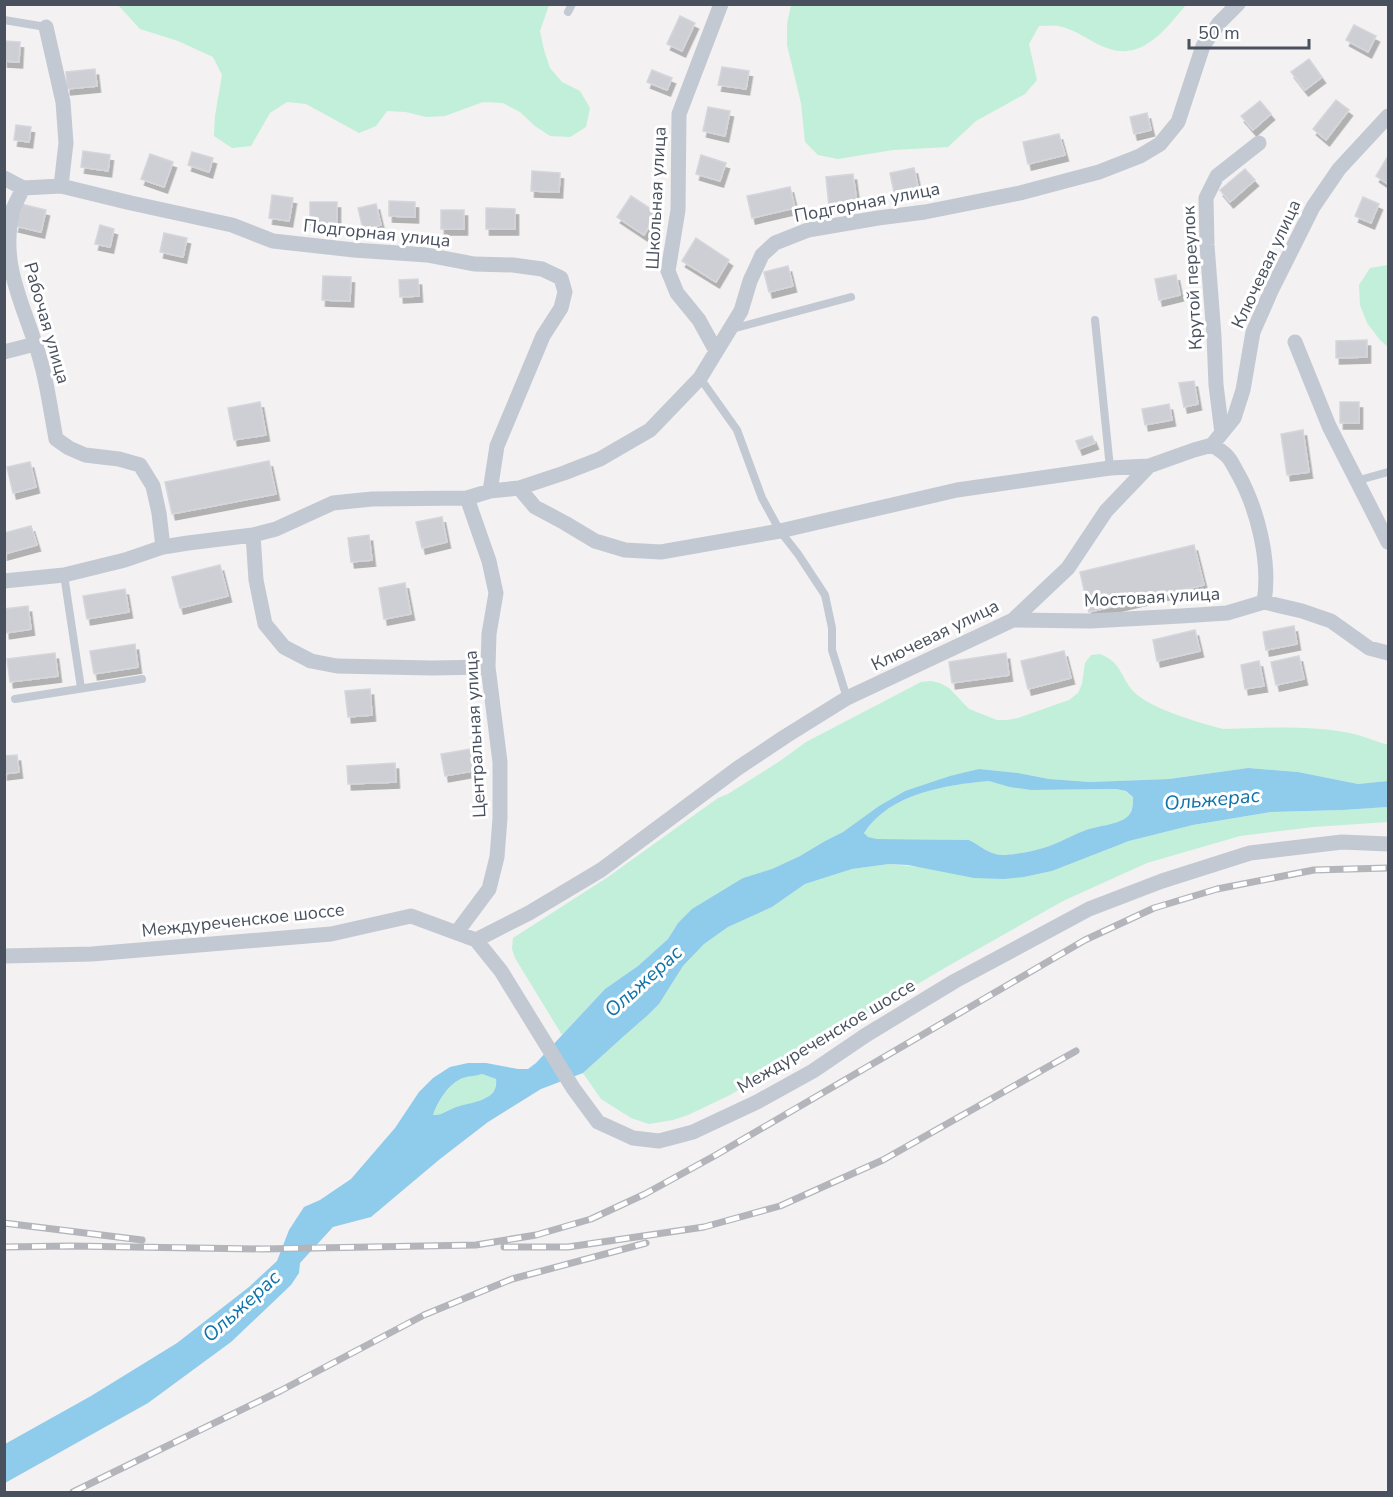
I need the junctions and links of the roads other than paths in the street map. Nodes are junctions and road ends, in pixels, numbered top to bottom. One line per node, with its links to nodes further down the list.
1 (721, 4): 15 (street, Школьная улица)
2 (1238, 4): 12 (street, Подгорная улица)
3 (4, 20): 4 (lane)
4 (46, 27): 8 (street)
5 (1389, 116): 18 (street, Ключевая улица)
6 (1259, 143): 18 (street, Крутой переулок)
7 (4, 178): 9 (street)
8 (62, 186): 9 (street, Подгорная улица); 25 (street, Подгорная улица)
9 (23, 188): 14 (street, Рабочая улица)
10 (851, 297): 12 (lane)
11 (1095, 320): 21 (lane)
12 (730, 329): 15 (street, Подгорная улица)
13 (1295, 342): 23 (street)
14 (35, 344): 16 (street); 30 (street, Рабочая улица)
15 (716, 351): 17 (street, Подгорная улица)
16 (4, 352)
17 (700, 378): 24 (street, Подгорная улица); 27 (lane)
18 (1222, 432): 19 (street, Ключевая улица)
19 (1212, 445): 20 (street, Ключевая улица); 33 (street)
20 (1149, 466): 21 (street); 34 (street, Ключевая улица)
21 (1110, 468): 27 (street)
22 (1389, 472): 23 (lane)
23 (1356, 481): 29 (street)
24 (519, 488): 25 (street, Подгорная улица); 27 (street)
25 (490, 491): 26 (street, Подгорная улица)
26 (467, 498): 28 (street); 36 (street, Центральная улица)
27 (780, 531): 39 (lane)
28 (253, 535): 30 (street); 36 (street)
29 (1389, 542)
30 (163, 547): 31 (street)
31 (64, 575): 32 (street); 38 (lane)
32 (4, 582)
33 (1264, 602): 34 (street, Мостовая улица); 35 (street)
34 (1013, 620): 39 (street, Ключевая улица)
35 (1389, 653)
36 (488, 667): 42 (street, Центральная улица)
37 (142, 679): 38 (lane)
38 (81, 688): 40 (lane)
39 (847, 698): 43 (street, Ключевая улица)
40 (15, 699)
41 (1389, 844): 43 (street, Междуреченское шоссе)
42 (457, 932): 43 (street, Междуреченское шоссе); 44 (street, Междуреченское шоссе)
43 (476, 940)
44 (4, 956)

